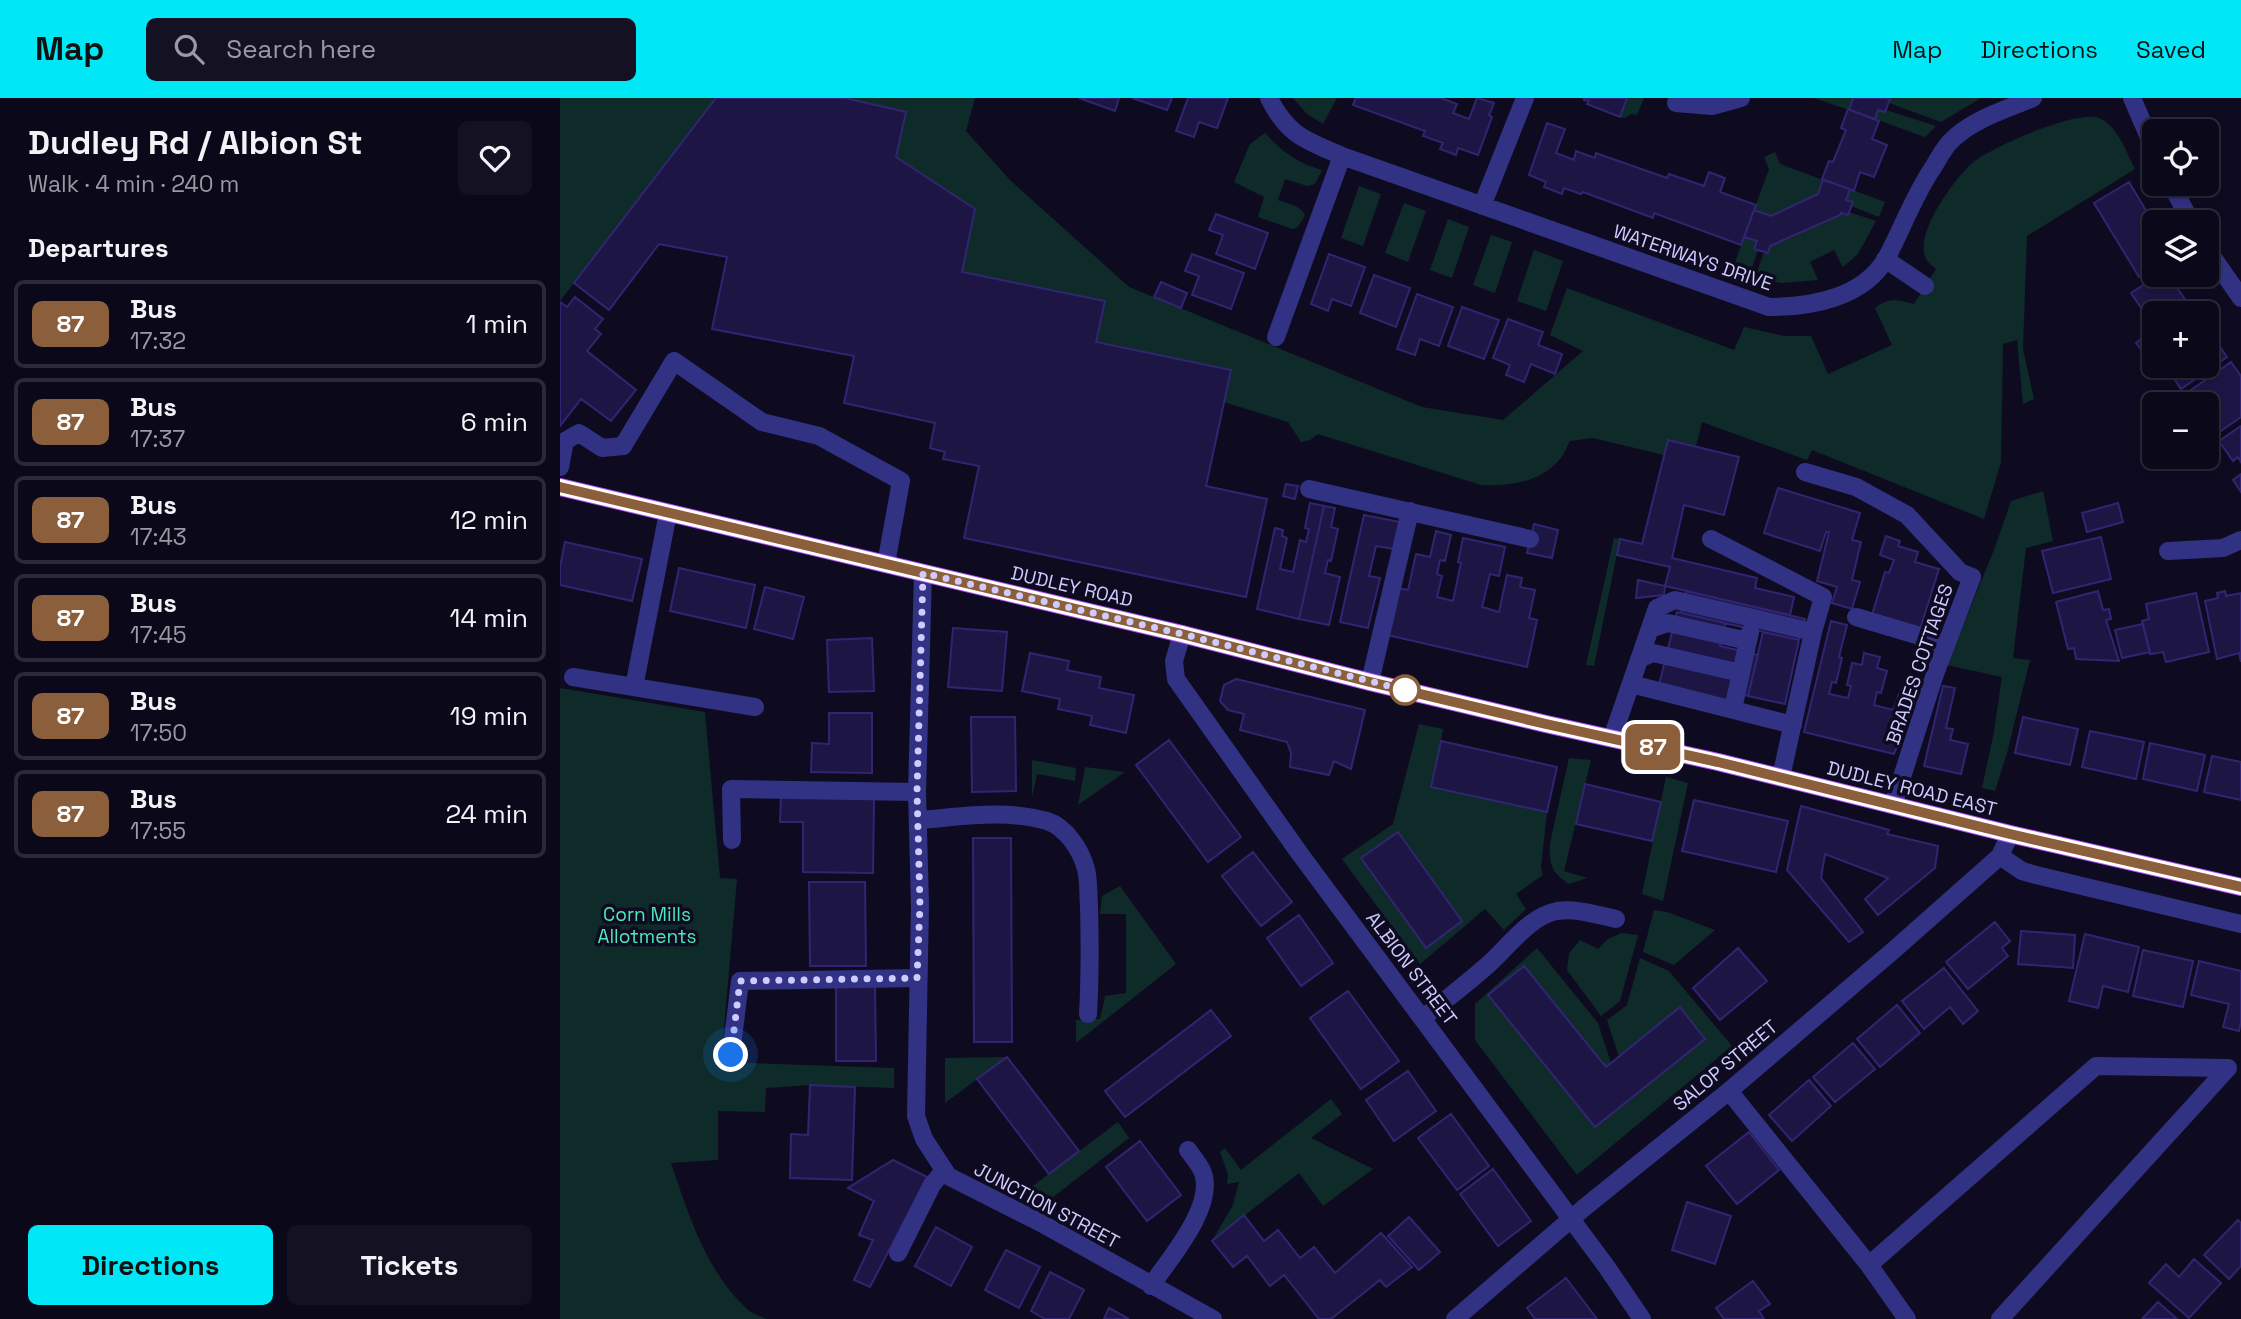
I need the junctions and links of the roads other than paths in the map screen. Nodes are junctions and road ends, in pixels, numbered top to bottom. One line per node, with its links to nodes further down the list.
1 (1269, 98): 8 (street, WATERWAYS DRIVE)
2 (1525, 98): 9 (street)
3 (1741, 98): 6 (street)
4 (2033, 98): 10 (street, WATERWAYS DRIVE)
5 (2132, 98): 7 (street)
6 (1676, 103)
7 (2142, 121)
8 (1342, 156): 9 (street, WATERWAYS DRIVE); 14 (street)
9 (1482, 206): 10 (street, WATERWAYS DRIVE)
10 (1885, 259): 12 (street)
11 (2219, 267): 13 (street)
12 (1925, 286)
13 (2241, 299)
14 (1276, 337)
15 (560, 467): 25 (street)
16 (1805, 472): 33 (street, BRADES COTTAGES)
17 (560, 487): 20 (main road, DUDLEY ROAD)
18 (1309, 489): 19 (street)
19 (1409, 511): 21 (street); 37 (street)
20 (668, 513): 25 (main road, DUDLEY ROAD); 39 (street)
21 (1530, 539)
22 (1712, 539): 30 (street)
23 (2241, 540): 24 (street)
24 (2168, 551)
25 (886, 564): 26 (main road, DUDLEY ROAD)
26 (923, 573): 31 (main road, DUDLEY ROAD); 46 (street, JUNCTION STREET)
27 (1753, 618): 29 (street); 30 (street); 32 (street)
28 (1856, 618): 33 (street)
29 (1650, 629): 32 (street); 34 (street)
30 (1813, 632): 42 (street)
31 (1182, 634): 37 (main road, DUDLEY ROAD); 57 (street, ALBION STREET)
32 (1748, 641): 35 (street)
33 (1946, 646): 47 (street, BRADES COTTAGES)
34 (1639, 659): 35 (street); 38 (street)
35 (1741, 673): 41 (street)
36 (573, 677): 39 (street)
37 (1370, 682): 43 (main road, DUDLEY ROAD)
38 (1631, 684): 41 (street); 44 (street)
39 (634, 687): 40 (street)
40 (755, 707)
41 (1733, 709): 42 (street)
42 (1793, 724): 45 (street)
43 (1572, 730): 44 (main road, DUDLEY ROAD EAST)
44 (1612, 738): 45 (main road, DUDLEY ROAD EAST)
45 (1781, 777): 47 (main road, DUDLEY ROAD EAST)
46 (917, 792): 48 (street, JUNCTION STREET); 50 (street)
47 (1893, 805): 49 (main road, DUDLEY ROAD EAST)
48 (919, 820): 55 (street, JUNCTION STREET); 56 (street)
49 (2010, 834): 51 (street, SALOP STREET); 52 (main road, DUDLEY ROAD EAST)
50 (732, 840)
51 (2000, 856): 54 (street); 59 (street, SALOP STREET)
52 (2241, 887)
53 (1616, 919): 57 (street)
54 (2241, 924)
55 (917, 978): 58 (street); 61 (street, JUNCTION STREET)
56 (1088, 1014)
57 (1423, 1018): 62 (street, ALBION STREET)
58 (731, 1055)
59 (1729, 1091): 62 (street, SALOP STREET); 64 (street)
60 (1188, 1150): 65 (street)
61 (944, 1170): 63 (street); 65 (street, JUNCTION STREET)
62 (1572, 1219): 67 (street, SALOP STREET); 68 (street, ALBION STREET)
63 (898, 1253)
64 (1869, 1265): 69 (street); 70 (street)
65 (1151, 1286): 66 (street, JUNCTION STREET)
66 (1213, 1319)
67 (1455, 1319)
68 (1642, 1319)
69 (1908, 1319)
70 (2000, 1319)

